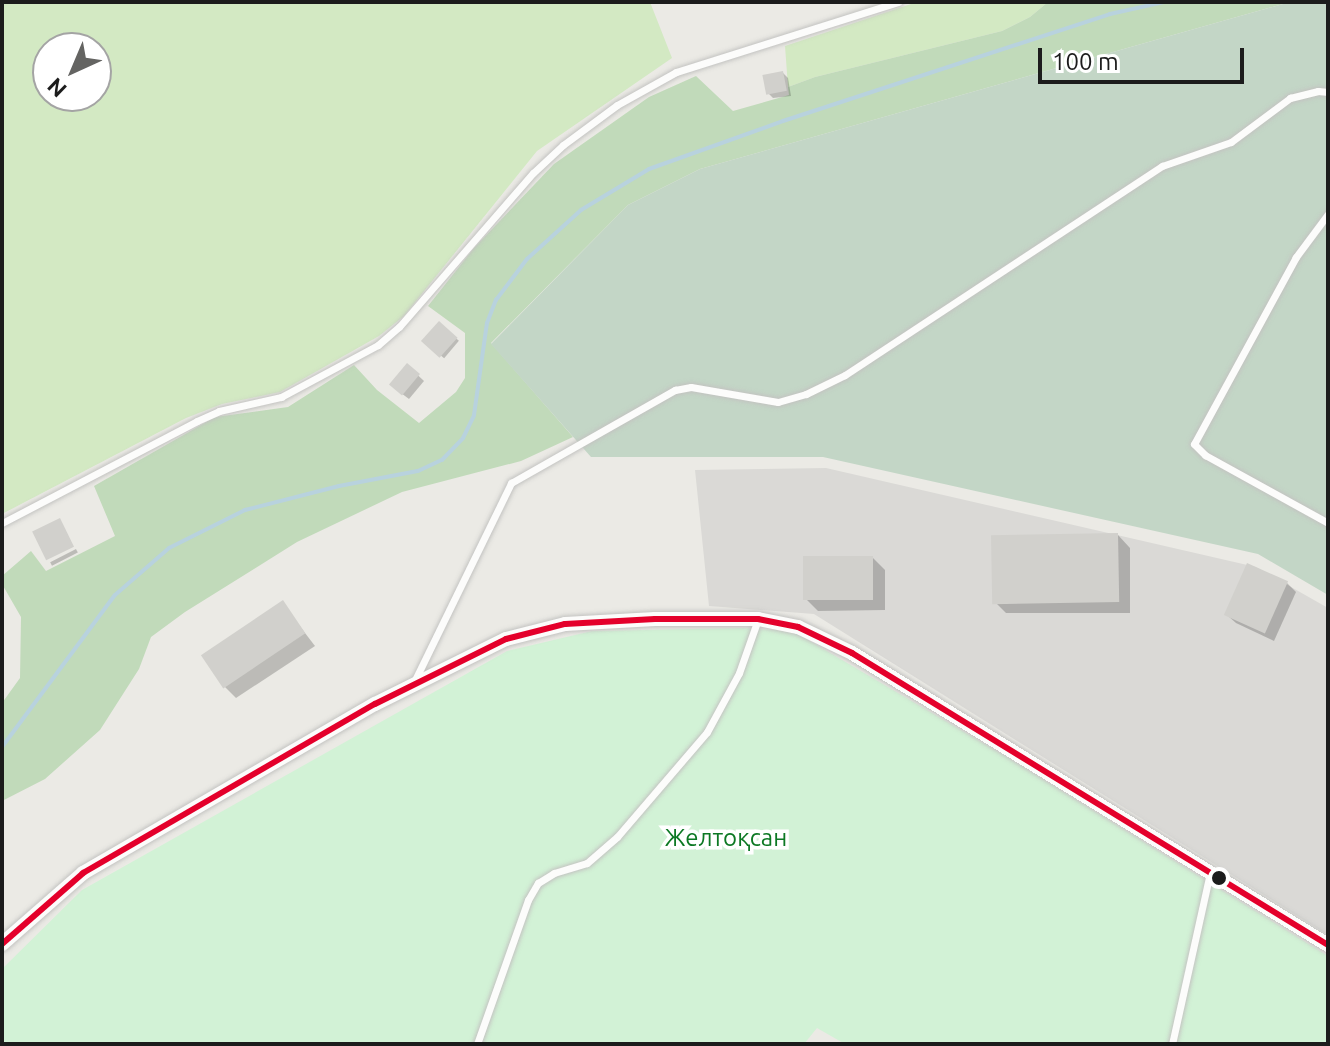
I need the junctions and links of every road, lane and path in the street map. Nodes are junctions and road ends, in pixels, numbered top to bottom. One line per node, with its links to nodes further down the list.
1 (898, 2): 4 (lane)
2 (1328, 92): 7 (lane)
3 (1328, 214): 5 (lane)
4 (2, 523)
5 (1328, 523)
6 (758, 619): 7 (street); 8 (street); 11 (lane)
7 (412, 686): 9 (street)
8 (1210, 872): 10 (street); 12 (lane)
9 (2, 944)
10 (1328, 945)
11 (477, 1044)
12 (1172, 1044)

